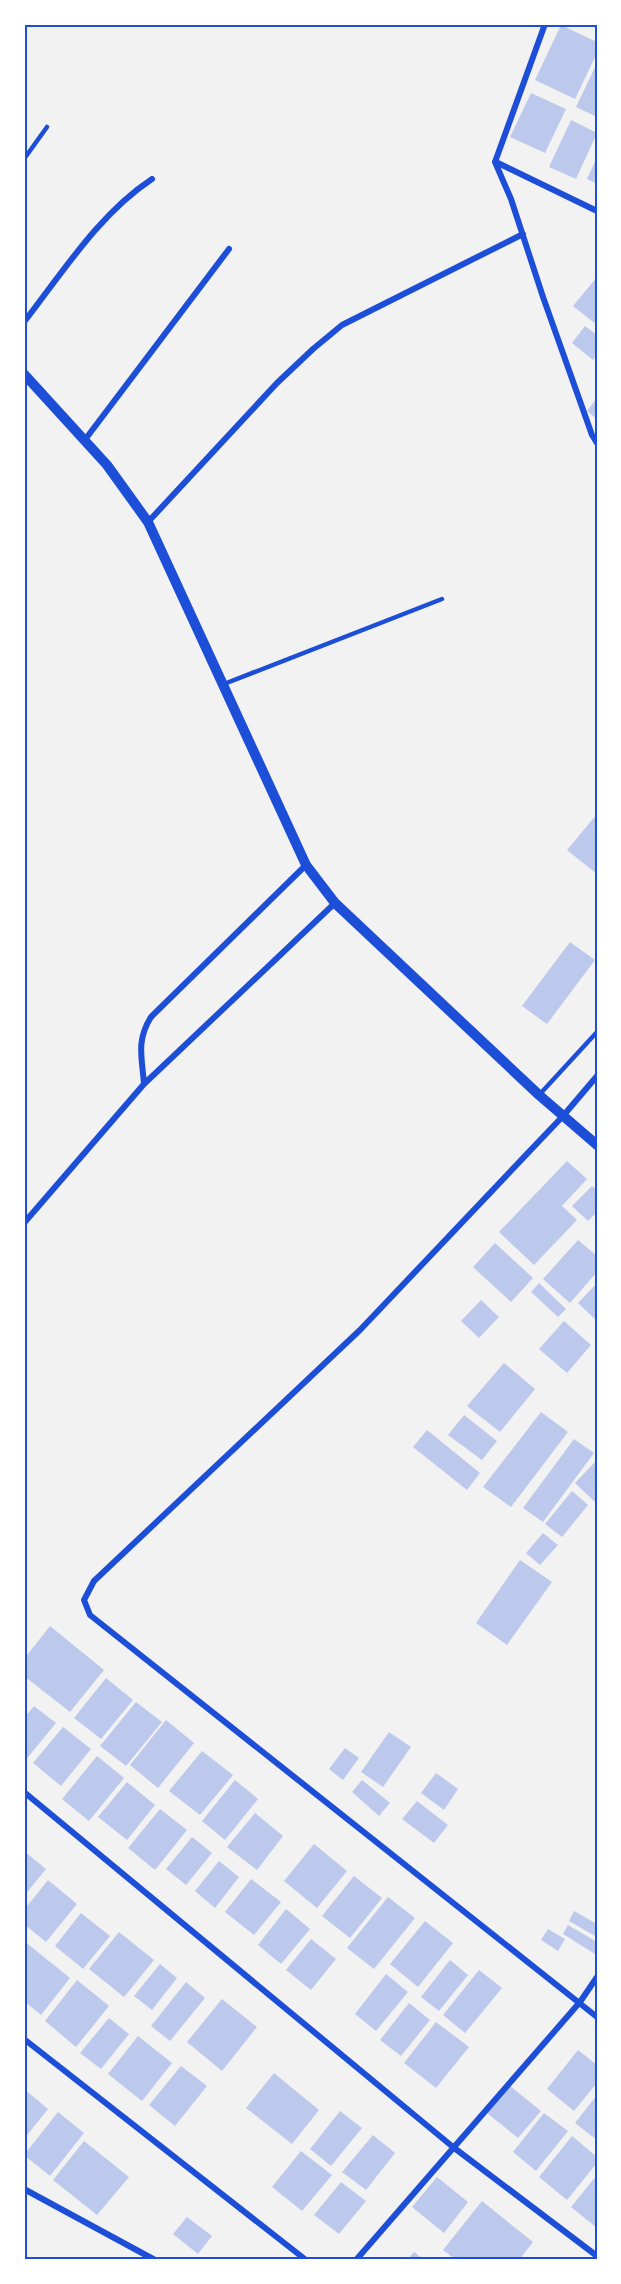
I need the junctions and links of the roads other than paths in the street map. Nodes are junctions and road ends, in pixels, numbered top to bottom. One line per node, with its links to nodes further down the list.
1 (545, 24): 4 (street)
2 (47, 127): 3 (lane)
3 (24, 159)
4 (495, 162): 6 (street); 7 (street)
5 (152, 178): 9 (street)
6 (597, 211)
7 (523, 234): 12 (street); 13 (street)
8 (229, 249): 11 (street)
9 (24, 322)
10 (24, 374): 11 (street)
11 (84, 441): 13 (street)
12 (597, 443)
13 (148, 522): 15 (street)
14 (442, 599): 15 (lane)
15 (223, 685): 16 (street)
16 (306, 865): 17 (street); 20 (street)
17 (335, 903): 20 (street); 21 (street)
18 (597, 1032): 21 (lane)
19 (597, 1076): 22 (street)
20 (144, 1084): 24 (street)
21 (539, 1095): 22 (street)
22 (563, 1116): 23 (street); 27 (street)
23 (597, 1144)
24 (24, 1223)
25 (24, 1792): 30 (street)
26 (597, 1977): 27 (street)
27 (580, 2002): 28 (street); 30 (street)
28 (597, 2017)
29 (24, 2039): 34 (street)
30 (453, 2147): 32 (street); 35 (street)
31 (24, 2189): 33 (street)
32 (597, 2256)
33 (155, 2260)
34 (306, 2260)
35 (356, 2260)

